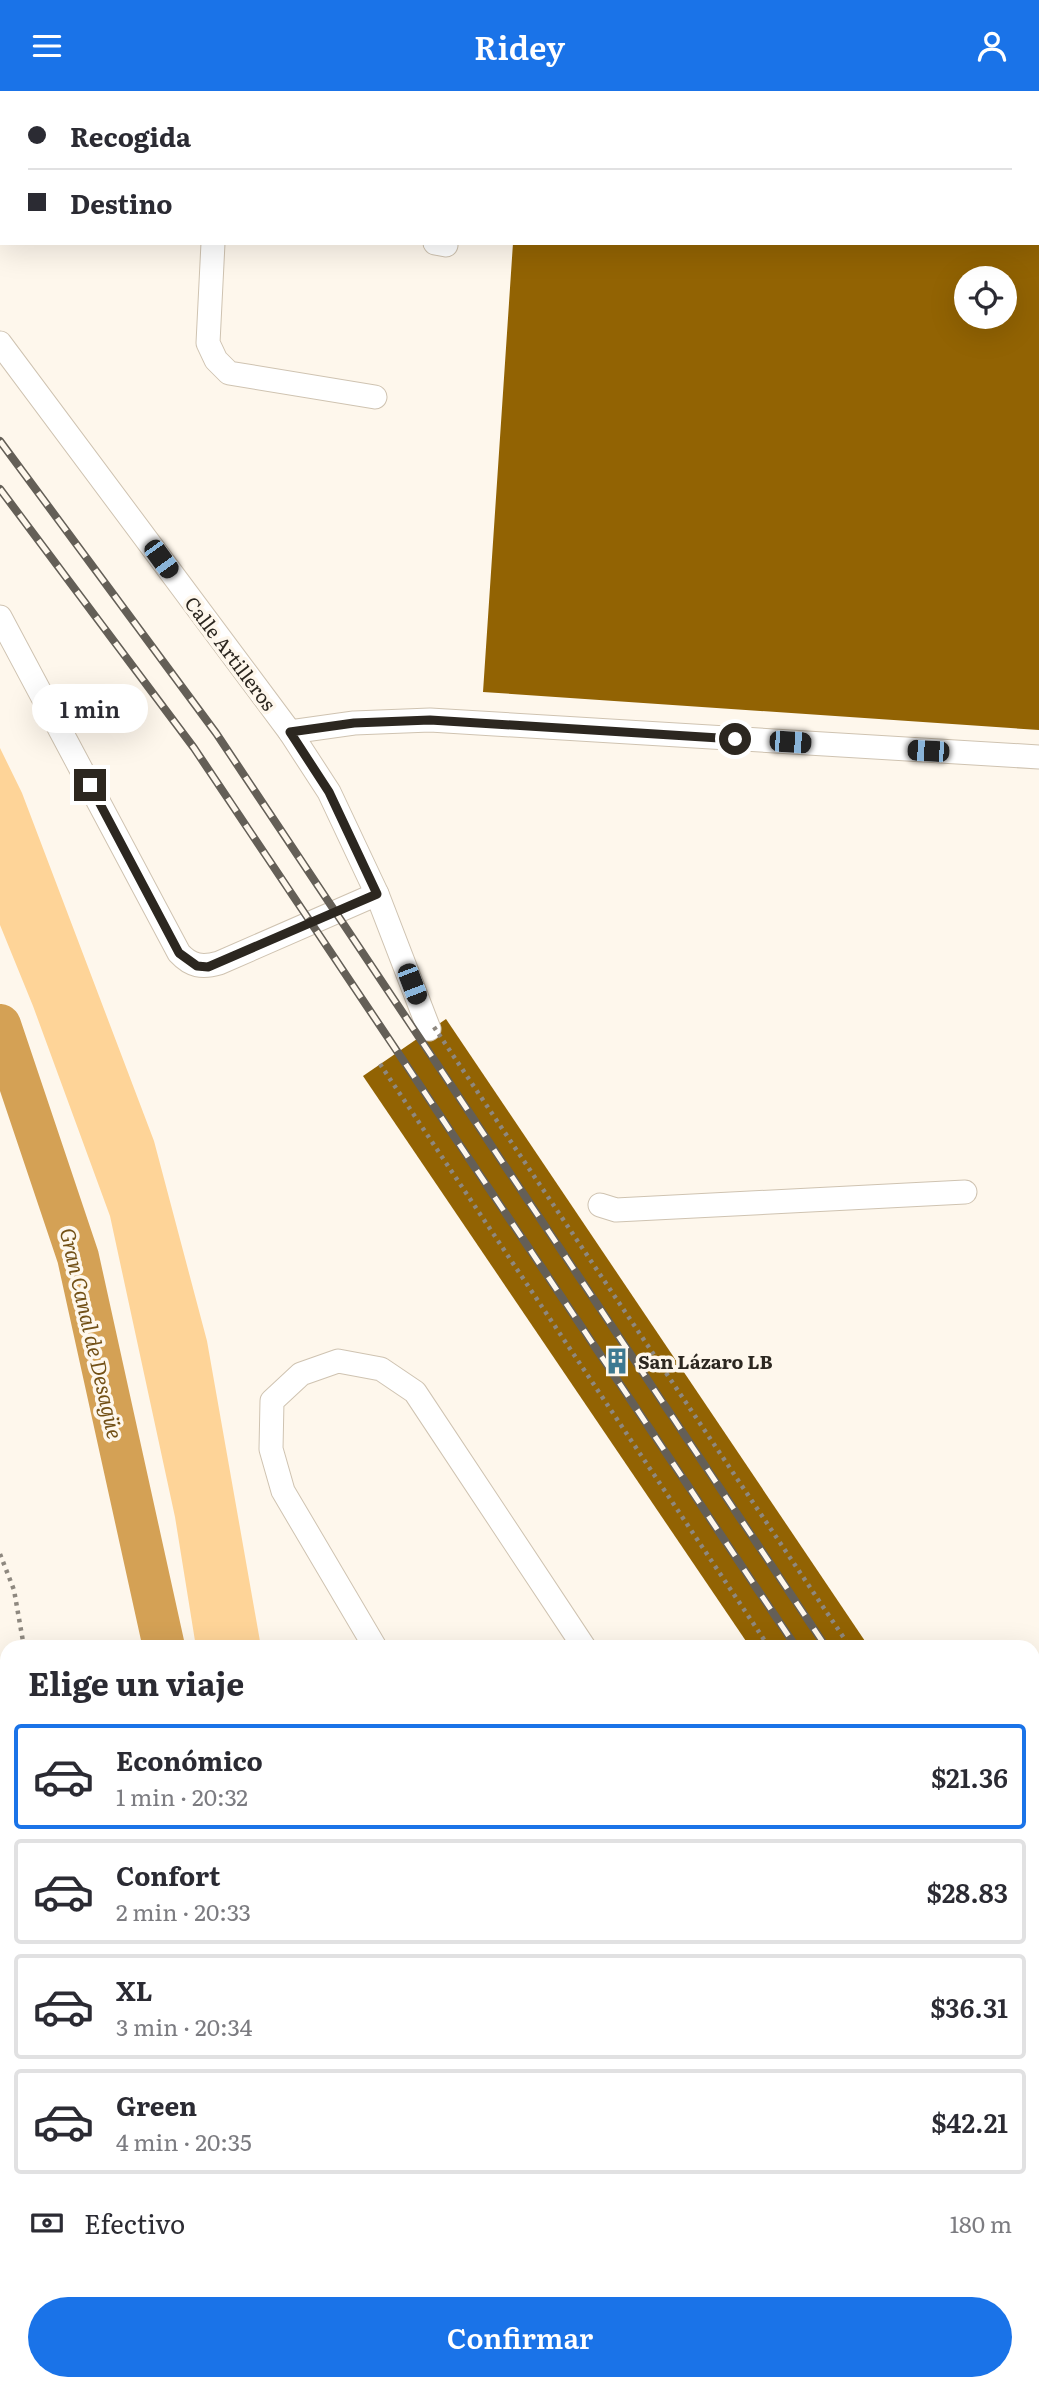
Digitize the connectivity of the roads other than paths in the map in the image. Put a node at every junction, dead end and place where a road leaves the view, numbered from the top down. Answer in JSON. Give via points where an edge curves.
{"nodes":[{"id":1,"x":213,"y":245,"type":"edge"},
{"id":2,"x":0,"y":344,"type":"edge"},
{"id":3,"x":375,"y":397,"type":"dead end"},
{"id":4,"x":0,"y":617,"type":"edge"},
{"id":5,"x":290,"y":732,"type":"junction"},
{"id":6,"x":1039,"y":757,"type":"edge"},
{"id":7,"x":377,"y":894,"type":"junction"},
{"id":8,"x":432,"y":1028,"type":"road end"},
{"id":9,"x":965,"y":1192,"type":"dead end"},
{"id":10,"x":600,"y":1205,"type":"dead end"},
{"id":11,"x":371,"y":1640,"type":"edge"},
{"id":12,"x":579,"y":1640,"type":"edge"}],
"edges":[{"from":1,"to":3,"type":"lane","via":[[208,343],[229,373]]},
{"from":2,"to":5,"type":"lane","name":"Calle Artilleros"},
{"from":4,"to":7,"type":"lane","via":[[187,961],[197,966],[219,963]]},
{"from":5,"to":6,"type":"lane","via":[[354,723],[430,720]]},
{"from":5,"to":7,"type":"lane","name":"Calle Artilleros","via":[[329,792]]},
{"from":7,"to":8,"type":"lane","name":"Calle Artilleros"},
{"from":9,"to":10,"type":"lane","via":[[616,1210]]},
{"from":11,"to":12,"type":"lane","via":[[283,1491],[271,1449],[272,1401],[301,1374],[338,1361],[381,1369],[415,1392]]}]}
